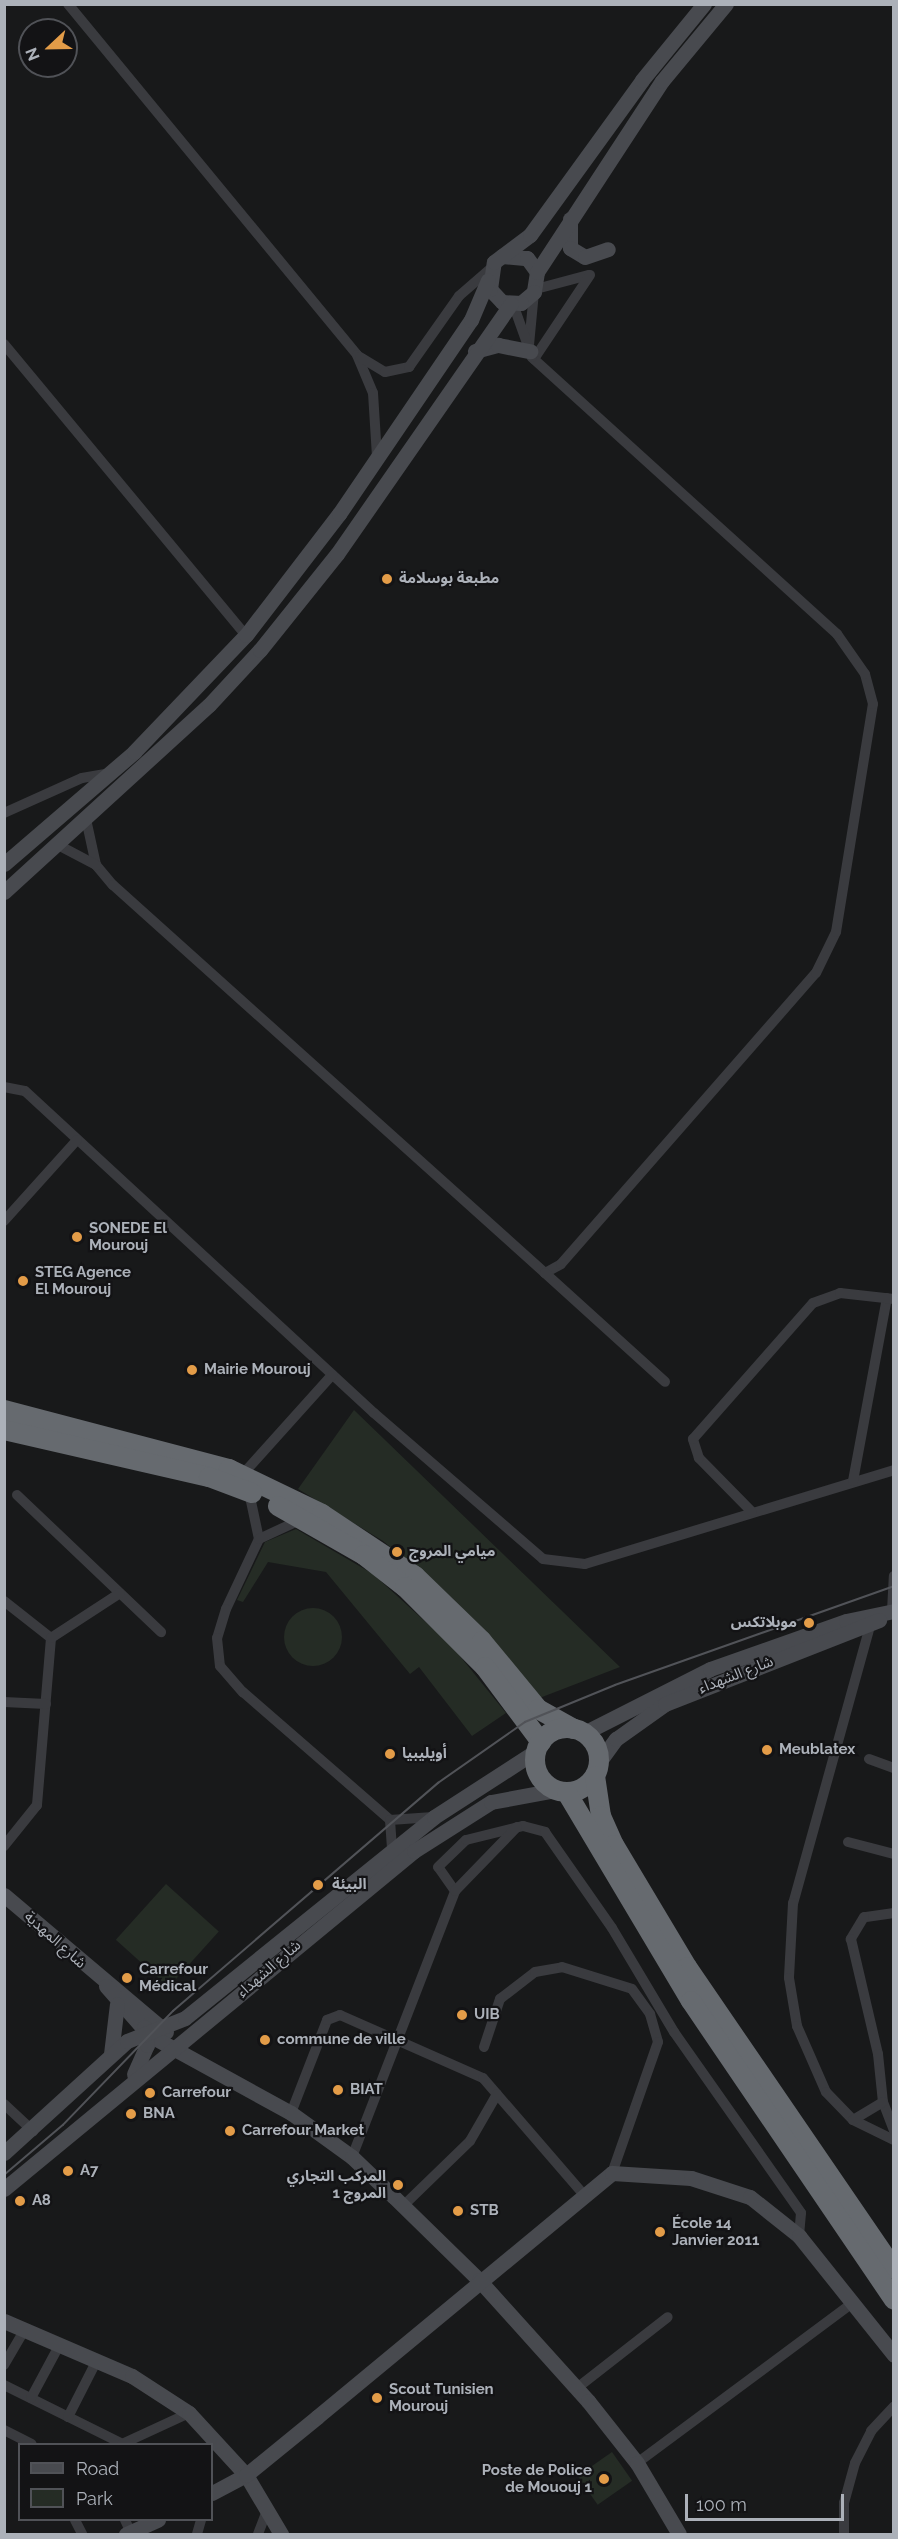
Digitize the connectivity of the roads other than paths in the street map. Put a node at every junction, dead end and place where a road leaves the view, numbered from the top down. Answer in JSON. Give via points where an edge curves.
{"nodes":[{"id":1,"x":68,"y":4,"type":"edge"},
{"id":2,"x":704,"y":4,"type":"edge"},
{"id":3,"x":726,"y":4,"type":"edge"},
{"id":4,"x":573,"y":210,"type":"junction"},
{"id":5,"x":608,"y":249,"type":"dead end"},
{"id":6,"x":502,"y":256,"type":"junction"},
{"id":7,"x":488,"y":275,"type":"junction"},
{"id":8,"x":536,"y":283,"type":"junction"},
{"id":9,"x":512,"y":304,"type":"junction"},
{"id":10,"x":4,"y":344,"type":"edge"},
{"id":11,"x":475,"y":351,"type":"junction"},
{"id":12,"x":531,"y":353,"type":"junction"},
{"id":13,"x":357,"y":355,"type":"junction"},
{"id":14,"x":377,"y":457,"type":"junction"},
{"id":15,"x":246,"y":635,"type":"junction"},
{"id":16,"x":110,"y":773,"type":"junction"},
{"id":17,"x":4,"y":813,"type":"edge"},
{"id":18,"x":86,"y":819,"type":"junction"},
{"id":19,"x":60,"y":846,"type":"junction"},
{"id":20,"x":4,"y":864,"type":"edge"},
{"id":21,"x":96,"y":865,"type":"junction"},
{"id":22,"x":4,"y":892,"type":"edge"},
{"id":23,"x":4,"y":1087,"type":"edge"},
{"id":24,"x":77,"y":1140,"type":"junction"},
{"id":25,"x":156,"y":1213,"type":"junction"},
{"id":26,"x":4,"y":1221,"type":"edge"},
{"id":27,"x":148,"y":1222,"type":"dead end"},
{"id":28,"x":545,"y":1273,"type":"junction"},
{"id":29,"x":890,"y":1299,"type":"edge"},
{"id":30,"x":332,"y":1375,"type":"junction"},
{"id":31,"x":665,"y":1382,"type":"dead end"},
{"id":32,"x":4,"y":1410,"type":"edge"},
{"id":33,"x":4,"y":1430,"type":"edge"},
{"id":34,"x":894,"y":1470,"type":"edge"},
{"id":35,"x":853,"y":1481,"type":"junction"},
{"id":36,"x":245,"y":1483,"type":"junction"},
{"id":37,"x":17,"y":1495,"type":"dead end"},
{"id":38,"x":752,"y":1512,"type":"junction"},
{"id":39,"x":302,"y":1519,"type":"junction"},
{"id":40,"x":259,"y":1539,"type":"junction"},
{"id":41,"x":894,"y":1576,"type":"edge"},
{"id":42,"x":120,"y":1593,"type":"junction"},
{"id":43,"x":4,"y":1601,"type":"edge"},
{"id":44,"x":891,"y":1611,"type":"edge"},
{"id":45,"x":872,"y":1619,"type":"junction"},
{"id":46,"x":161,"y":1632,"type":"dead end"},
{"id":47,"x":51,"y":1638,"type":"junction"},
{"id":48,"x":4,"y":1702,"type":"edge"},
{"id":49,"x":46,"y":1704,"type":"junction"},
{"id":50,"x":579,"y":1731,"type":"junction"},
{"id":51,"x":539,"y":1746,"type":"junction"},
{"id":52,"x":868,"y":1759,"type":"dead end"},
{"id":53,"x":894,"y":1768,"type":"edge"},
{"id":54,"x":597,"y":1769,"type":"junction"},
{"id":55,"x":561,"y":1791,"type":"junction"},
{"id":56,"x":434,"y":1817,"type":"junction"},
{"id":57,"x":390,"y":1820,"type":"junction"},
{"id":58,"x":518,"y":1827,"type":"junction"},
{"id":59,"x":848,"y":1842,"type":"dead end"},
{"id":60,"x":4,"y":1846,"type":"edge"},
{"id":61,"x":392,"y":1849,"type":"junction"},
{"id":62,"x":894,"y":1854,"type":"edge"},
{"id":63,"x":455,"y":1891,"type":"junction"},
{"id":64,"x":4,"y":1895,"type":"edge"},
{"id":65,"x":894,"y":1913,"type":"edge"},
{"id":66,"x":638,"y":1974,"type":"junction"},
{"id":67,"x":622,"y":1983,"type":"junction"},
{"id":68,"x":106,"y":1986,"type":"junction"},
{"id":69,"x":117,"y":2004,"type":"junction"},
{"id":70,"x":650,"y":2005,"type":"junction"},
{"id":71,"x":141,"y":2013,"type":"junction"},
{"id":72,"x":163,"y":2030,"type":"junction"},
{"id":73,"x":145,"y":2031,"type":"junction"},
{"id":74,"x":398,"y":2039,"type":"junction"},
{"id":75,"x":179,"y":2048,"type":"junction"},
{"id":76,"x":484,"y":2048,"type":"dead end"},
{"id":77,"x":111,"y":2054,"type":"junction"},
{"id":78,"x":128,"y":2084,"type":"junction"},
{"id":79,"x":497,"y":2094,"type":"junction"},
{"id":80,"x":883,"y":2102,"type":"junction"},
{"id":81,"x":4,"y":2104,"type":"edge"},
{"id":82,"x":291,"y":2113,"type":"junction"},
{"id":83,"x":853,"y":2120,"type":"junction"},
{"id":84,"x":33,"y":2131,"type":"junction"},
{"id":85,"x":894,"y":2131,"type":"edge"},
{"id":86,"x":894,"y":2140,"type":"edge"},
{"id":87,"x":4,"y":2153,"type":"edge"},
{"id":88,"x":352,"y":2157,"type":"junction"},
{"id":89,"x":612,"y":2173,"type":"junction"},
{"id":90,"x":4,"y":2189,"type":"edge"},
{"id":91,"x":585,"y":2196,"type":"junction"},
{"id":92,"x":403,"y":2206,"type":"junction"},
{"id":93,"x":799,"y":2236,"type":"junction"},
{"id":94,"x":894,"y":2269,"type":"edge"},
{"id":95,"x":479,"y":2280,"type":"junction"},
{"id":96,"x":894,"y":2300,"type":"edge"},
{"id":97,"x":854,"y":2302,"type":"junction"},
{"id":98,"x":668,"y":2317,"type":"dead end"},
{"id":99,"x":4,"y":2321,"type":"edge"},
{"id":100,"x":25,"y":2329,"type":"junction"},
{"id":101,"x":60,"y":2344,"type":"junction"},
{"id":102,"x":894,"y":2355,"type":"edge"},
{"id":103,"x":97,"y":2360,"type":"junction"},
{"id":104,"x":4,"y":2365,"type":"edge"},
{"id":105,"x":4,"y":2385,"type":"edge"},
{"id":106,"x":577,"y":2388,"type":"junction"},
{"id":107,"x":31,"y":2398,"type":"junction"},
{"id":108,"x":894,"y":2406,"type":"edge"},
{"id":109,"x":189,"y":2413,"type":"junction"},
{"id":110,"x":69,"y":2417,"type":"junction"},
{"id":111,"x":4,"y":2430,"type":"edge"},
{"id":112,"x":142,"y":2440,"type":"edge"},
{"id":113,"x":28,"y":2443,"type":"edge"},
{"id":114,"x":121,"y":2443,"type":"edge"},
{"id":115,"x":637,"y":2463,"type":"junction"},
{"id":116,"x":246,"y":2475,"type":"junction"},
{"id":117,"x":213,"y":2492,"type":"edge"},
{"id":118,"x":267,"y":2510,"type":"junction"},
{"id":119,"x":75,"y":2521,"type":"edge"},
{"id":120,"x":154,"y":2525,"type":"edge"},
{"id":121,"x":127,"y":2529,"type":"edge"},
{"id":122,"x":82,"y":2535,"type":"edge"},
{"id":123,"x":258,"y":2535,"type":"edge"},
{"id":124,"x":281,"y":2535,"type":"edge"},
{"id":125,"x":679,"y":2535,"type":"edge"},
{"id":126,"x":844,"y":2535,"type":"edge"}],
"edges":[{"from":1,"to":13,"type":"street"},
{"from":2,"to":6,"type":"main road","via":[[642,80],[530,235]]},
{"from":3,"to":4,"type":"main road","via":[[662,81]]},
{"from":4,"to":5,"type":"main road","via":[[566,232],[570,248],[585,257]]},
{"from":4,"to":8,"type":"main road"},
{"from":6,"to":7,"type":"main road"},
{"from":6,"to":8,"type":"main road","via":[[519,255]]},
{"from":7,"to":9,"type":"main road","via":[[495,297]]},
{"from":7,"to":13,"type":"street","via":[[459,296],[409,368],[385,372]]},
{"from":7,"to":14,"type":"main road","via":[[471,320]]},
{"from":8,"to":9,"type":"main road"},
{"from":8,"to":12,"type":"street"},
{"from":8,"to":12,"type":"street","via":[[571,282],[590,275]]},
{"from":9,"to":11,"type":"main road"},
{"from":9,"to":12,"type":"street"},
{"from":10,"to":15,"type":"street"},
{"from":11,"to":12,"type":"main road","via":[[498,345]]},
{"from":11,"to":18,"type":"main road","via":[[290,615],[209,705]]},
{"from":12,"to":28,"type":"street","via":[[837,634],[865,674],[873,704],[836,932],[816,973],[561,1264]]},
{"from":13,"to":14,"type":"street","via":[[373,393]]},
{"from":14,"to":15,"type":"main road"},
{"from":15,"to":16,"type":"main road","via":[[195,694]]},
{"from":16,"to":17,"type":"street","via":[[82,778]]},
{"from":16,"to":20,"type":"main road"},
{"from":18,"to":19,"type":"main road"},
{"from":18,"to":21,"type":"street"},
{"from":19,"to":21,"type":"street"},
{"from":19,"to":22,"type":"main road"},
{"from":21,"to":28,"type":"street"},
{"from":23,"to":24,"type":"street","via":[[26,1091]]},
{"from":24,"to":25,"type":"street"},
{"from":24,"to":26,"type":"street"},
{"from":25,"to":27,"type":"street"},
{"from":25,"to":30,"type":"street"},
{"from":28,"to":31,"type":"street"},
{"from":29,"to":35,"type":"street"},
{"from":29,"to":38,"type":"street","via":[[840,1293],[808,1307],[693,1438],[699,1458]]},
{"from":30,"to":36,"type":"street"},
{"from":30,"to":38,"type":"street","via":[[543,1559],[585,1564]]},
{"from":32,"to":36,"type":"highway"},
{"from":33,"to":36,"type":"highway"},
{"from":34,"to":35,"type":"street"},
{"from":35,"to":38,"type":"street"},
{"from":36,"to":39,"type":"highway"},
{"from":36,"to":40,"type":"street"},
{"from":36,"to":50,"type":"highway","via":[[322,1514],[415,1576],[482,1641],[537,1709]]},
{"from":37,"to":42,"type":"street"},
{"from":39,"to":40,"type":"street"},
{"from":39,"to":51,"type":"highway","via":[[363,1555],[454,1632]]},
{"from":40,"to":57,"type":"street","via":[[226,1609],[217,1638],[220,1666],[243,1692]]},
{"from":41,"to":44,"type":"street"},
{"from":42,"to":46,"type":"street"},
{"from":42,"to":47,"type":"street"},
{"from":43,"to":47,"type":"street"},
{"from":44,"to":45,"type":"main road","name":"شارع الشهداء"},
{"from":45,"to":50,"type":"main road","name":"شارع الشهداء","via":[[710,1669]]},
{"from":45,"to":54,"type":"main road","name":"شارع الشهداء","via":[[665,1704],[616,1739]]},
{"from":45,"to":83,"type":"street","via":[[789,1927],[792,2002],[800,2034],[826,2092]]},
{"from":47,"to":49,"type":"street"},
{"from":48,"to":49,"type":"street"},
{"from":49,"to":60,"type":"street","via":[[37,1805]]},
{"from":50,"to":51,"type":"highway","via":[[555,1730]]},
{"from":50,"to":54,"type":"highway"},
{"from":51,"to":55,"type":"highway","via":[[540,1778]]},
{"from":51,"to":56,"type":"main road","name":"شارع الشهداء"},
{"from":52,"to":53,"type":"street"},
{"from":54,"to":55,"type":"highway","via":[[583,1788]]},
{"from":54,"to":94,"type":"highway","via":[[601,1816],[614,1845],[687,1968]]},
{"from":55,"to":75,"type":"main road","name":"شارع الشهداء","via":[[510,1795],[437,1835]]},
{"from":55,"to":96,"type":"highway","via":[[691,2001]]},
{"from":56,"to":57,"type":"street"},
{"from":56,"to":61,"type":"main road","name":"شارع الشهداء"},
{"from":57,"to":61,"type":"street"},
{"from":58,"to":63,"type":"street"},
{"from":58,"to":63,"type":"street","via":[[472,1836],[441,1861],[440,1871]]},
{"from":58,"to":66,"type":"street","via":[[534,1827],[549,1837]]},
{"from":59,"to":62,"type":"street"},
{"from":61,"to":72,"type":"main road","name":"شارع الشهداء","via":[[208,2000]]},
{"from":63,"to":74,"type":"street"},
{"from":64,"to":68,"type":"main road","name":"شارع المهدية"},
{"from":65,"to":80,"type":"street","via":[[864,1917],[851,1939],[878,2054]]},
{"from":66,"to":67,"type":"street"},
{"from":66,"to":70,"type":"street"},
{"from":67,"to":70,"type":"street"},
{"from":67,"to":76,"type":"street","via":[[562,1967],[535,1972],[500,1999]]},
{"from":68,"to":69,"type":"main road"},
{"from":68,"to":71,"type":"main road"},
{"from":69,"to":73,"type":"main road"},
{"from":69,"to":77,"type":"main road"},
{"from":70,"to":89,"type":"street","via":[[658,2042]]},
{"from":70,"to":93,"type":"street","via":[[801,2213]]},
{"from":71,"to":72,"type":"main road"},
{"from":71,"to":73,"type":"main road"},
{"from":72,"to":73,"type":"main road"},
{"from":72,"to":75,"type":"main road"},
{"from":73,"to":75,"type":"main road"},
{"from":73,"to":77,"type":"main road"},
{"from":73,"to":78,"type":"main road","via":[[144,2057]]},
{"from":74,"to":79,"type":"street","via":[[475,2073]]},
{"from":74,"to":82,"type":"street","via":[[340,2015],[330,2017]]},
{"from":74,"to":88,"type":"street"},
{"from":75,"to":78,"type":"main road","name":"شارع الشهداء"},
{"from":75,"to":82,"type":"main road"},
{"from":77,"to":84,"type":"main road"},
{"from":78,"to":90,"type":"main road","name":"شارع الشهداء"},
{"from":79,"to":91,"type":"street"},
{"from":79,"to":92,"type":"street","via":[[470,2141]]},
{"from":80,"to":83,"type":"street"},
{"from":80,"to":85,"type":"street"},
{"from":81,"to":84,"type":"street"},
{"from":82,"to":88,"type":"main road"},
{"from":83,"to":86,"type":"street"},
{"from":84,"to":87,"type":"main road"},
{"from":88,"to":92,"type":"main road"},
{"from":89,"to":91,"type":"main road"},
{"from":89,"to":93,"type":"main road","via":[[691,2178],[732,2188],[775,2214]]},
{"from":91,"to":95,"type":"main road"},
{"from":92,"to":95,"type":"main road"},
{"from":93,"to":97,"type":"main road"},
{"from":95,"to":106,"type":"main road"},
{"from":95,"to":116,"type":"main road"},
{"from":97,"to":102,"type":"main road"},
{"from":97,"to":115,"type":"street"},
{"from":98,"to":106,"type":"street"},
{"from":99,"to":100,"type":"main road"},
{"from":100,"to":101,"type":"main road"},
{"from":100,"to":104,"type":"street"},
{"from":101,"to":103,"type":"main road"},
{"from":101,"to":107,"type":"street"},
{"from":103,"to":109,"type":"main road","via":[[150,2386]]},
{"from":103,"to":110,"type":"street"},
{"from":105,"to":107,"type":"street"},
{"from":106,"to":115,"type":"main road"},
{"from":107,"to":110,"type":"street"},
{"from":108,"to":126,"type":"street","via":[[871,2431],[855,2463],[844,2503]]},
{"from":109,"to":112,"type":"street"},
{"from":109,"to":116,"type":"main road"},
{"from":110,"to":114,"type":"street"},
{"from":111,"to":113,"type":"street"},
{"from":115,"to":125,"type":"main road"},
{"from":116,"to":117,"type":"main road"},
{"from":116,"to":118,"type":"main road"},
{"from":118,"to":123,"type":"street"},
{"from":118,"to":124,"type":"main road"},
{"from":119,"to":122,"type":"street"},
{"from":120,"to":121,"type":"main road"}]}
